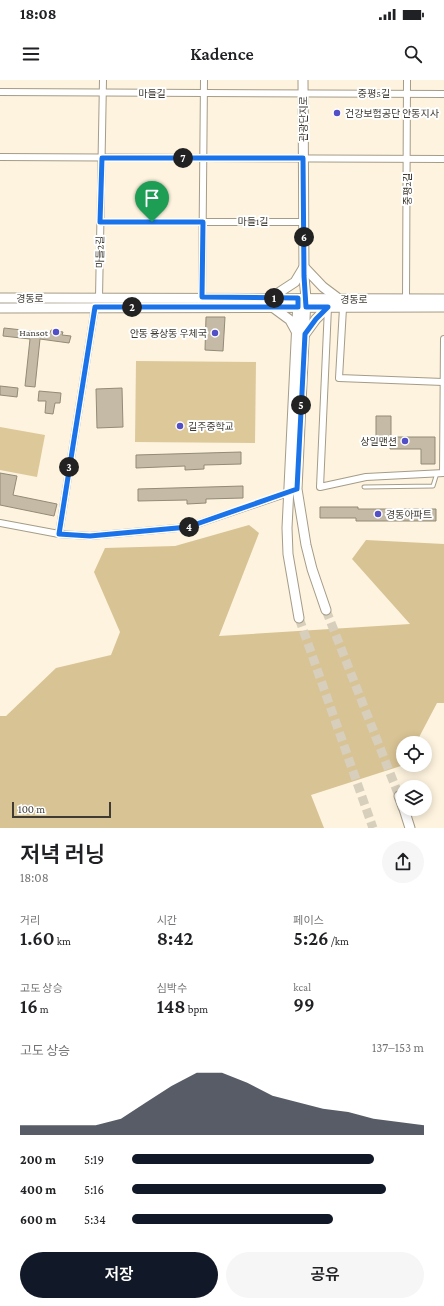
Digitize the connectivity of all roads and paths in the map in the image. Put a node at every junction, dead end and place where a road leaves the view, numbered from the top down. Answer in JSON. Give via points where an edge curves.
{"nodes":[{"id":1,"x":103,"y":80,"type":"edge"},
{"id":2,"x":204,"y":80,"type":"edge"},
{"id":3,"x":303,"y":80,"type":"edge"},
{"id":4,"x":407,"y":80,"type":"edge"},
{"id":5,"x":0,"y":92,"type":"edge"},
{"id":6,"x":103,"y":93,"type":"junction"},
{"id":7,"x":204,"y":93,"type":"junction"},
{"id":8,"x":303,"y":93,"type":"junction"},
{"id":9,"x":407,"y":94,"type":"junction"},
{"id":10,"x":444,"y":94,"type":"edge"},
{"id":11,"x":0,"y":157,"type":"edge"},
{"id":12,"x":102,"y":158,"type":"junction"},
{"id":13,"x":204,"y":158,"type":"junction"},
{"id":14,"x":303,"y":158,"type":"junction"},
{"id":15,"x":407,"y":159,"type":"junction"},
{"id":16,"x":444,"y":159,"type":"edge"},
{"id":17,"x":100,"y":222,"type":"junction"},
{"id":18,"x":203,"y":222,"type":"junction"},
{"id":19,"x":304,"y":222,"type":"junction"},
{"id":20,"x":304,"y":266,"type":"junction"},
{"id":21,"x":202,"y":297,"type":"junction"},
{"id":22,"x":0,"y":298,"type":"edge"},
{"id":23,"x":99,"y":298,"type":"junction"},
{"id":24,"x":406,"y":299,"type":"junction"},
{"id":25,"x":444,"y":299,"type":"edge"},
{"id":26,"x":271,"y":302,"type":"junction"},
{"id":27,"x":302,"y":302,"type":"junction"},
{"id":28,"x":341,"y":303,"type":"junction"},
{"id":29,"x":95,"y":307,"type":"junction"},
{"id":30,"x":328,"y":307,"type":"junction"},
{"id":31,"x":444,"y":307,"type":"edge"},
{"id":32,"x":0,"y":308,"type":"edge"},
{"id":33,"x":301,"y":335,"type":"junction"},
{"id":34,"x":444,"y":339,"type":"edge"},
{"id":35,"x":444,"y":382,"type":"edge"},
{"id":36,"x":441,"y":473,"type":"edge"},
{"id":37,"x":364,"y":487,"type":"dead end"},
{"id":38,"x":293,"y":491,"type":"junction"},
{"id":39,"x":0,"y":523,"type":"edge"},
{"id":40,"x":59,"y":534,"type":"junction"},
{"id":41,"x":326,"y":610,"type":"tunnel mouth"},
{"id":42,"x":299,"y":618,"type":"tunnel mouth"},
{"id":43,"x":406,"y":816,"type":"edge"},
{"id":44,"x":410,"y":828,"type":"edge"}],
"edges":[{"from":1,"to":6,"type":"street","name":"마들2길"},
{"from":2,"to":7,"type":"street"},
{"from":3,"to":8,"type":"street","name":"관광단지로"},
{"from":4,"to":9,"type":"street","name":"중평2길"},
{"from":5,"to":6,"type":"street","name":"마들길"},
{"from":6,"to":7,"type":"street","name":"마들길"},
{"from":6,"to":12,"type":"street","name":"마들2길"},
{"from":7,"to":8,"type":"street","name":"마들길"},
{"from":7,"to":13,"type":"street"},
{"from":8,"to":9,"type":"street","name":"중평5길"},
{"from":8,"to":14,"type":"street","name":"관광단지로"},
{"from":9,"to":10,"type":"street","name":"중평5길"},
{"from":9,"to":15,"type":"street","name":"중평2길"},
{"from":11,"to":12,"type":"street"},
{"from":12,"to":13,"type":"street"},
{"from":12,"to":17,"type":"street","name":"마들2길"},
{"from":13,"to":14,"type":"street"},
{"from":13,"to":18,"type":"street"},
{"from":14,"to":15,"type":"street"},
{"from":14,"to":19,"type":"street","name":"관광단지로"},
{"from":15,"to":16,"type":"street"},
{"from":15,"to":24,"type":"street","name":"중평2길"},
{"from":17,"to":18,"type":"street","name":"마들1길"},
{"from":17,"to":23,"type":"street","name":"마들2길"},
{"from":18,"to":19,"type":"street","name":"마들1길"},
{"from":18,"to":21,"type":"street"},
{"from":19,"to":20,"type":"street","name":"관광단지로"},
{"from":20,"to":26,"type":"street","via":[[295,282]]},
{"from":20,"to":27,"type":"street","name":"관광단지로"},
{"from":20,"to":28,"type":"street"},
{"from":21,"to":23,"type":"street","name":"경동로"},
{"from":21,"to":26,"type":"street","name":"경동로"},
{"from":22,"to":23,"type":"street","name":"경동로"},
{"from":24,"to":25,"type":"street","name":"경동로"},
{"from":24,"to":28,"type":"street","name":"경동로"},
{"from":26,"to":27,"type":"street","name":"경동로"},
{"from":26,"to":29,"type":"street","name":"경동로"},
{"from":26,"to":33,"type":"street"},
{"from":27,"to":28,"type":"street","name":"경동로"},
{"from":27,"to":30,"type":"street","name":"경동로"},
{"from":27,"to":33,"type":"street","name":"관광단지로"},
{"from":28,"to":30,"type":"street","name":"경동로"},
{"from":28,"to":31,"type":"street","name":"경동로"},
{"from":28,"to":35,"type":"street","via":[[339,378]]},
{"from":29,"to":32,"type":"street","name":"경동로"},
{"from":29,"to":40,"type":"street"},
{"from":30,"to":33,"type":"street"},
{"from":30,"to":36,"type":"street","via":[[320,487],[366,477]]},
{"from":33,"to":38,"type":"street","name":"관광단지로"},
{"from":34,"to":35,"type":"street"},
{"from":35,"to":36,"type":"street"},
{"from":36,"to":37,"type":"lane","via":[[433,486]]},
{"from":38,"to":40,"type":"street","via":[[188,527],[90,536]]},
{"from":38,"to":41,"type":"street"},
{"from":38,"to":42,"type":"street","via":[[288,554]]},
{"from":39,"to":40,"type":"street"},
{"from":43,"to":44,"type":"street"}]}
